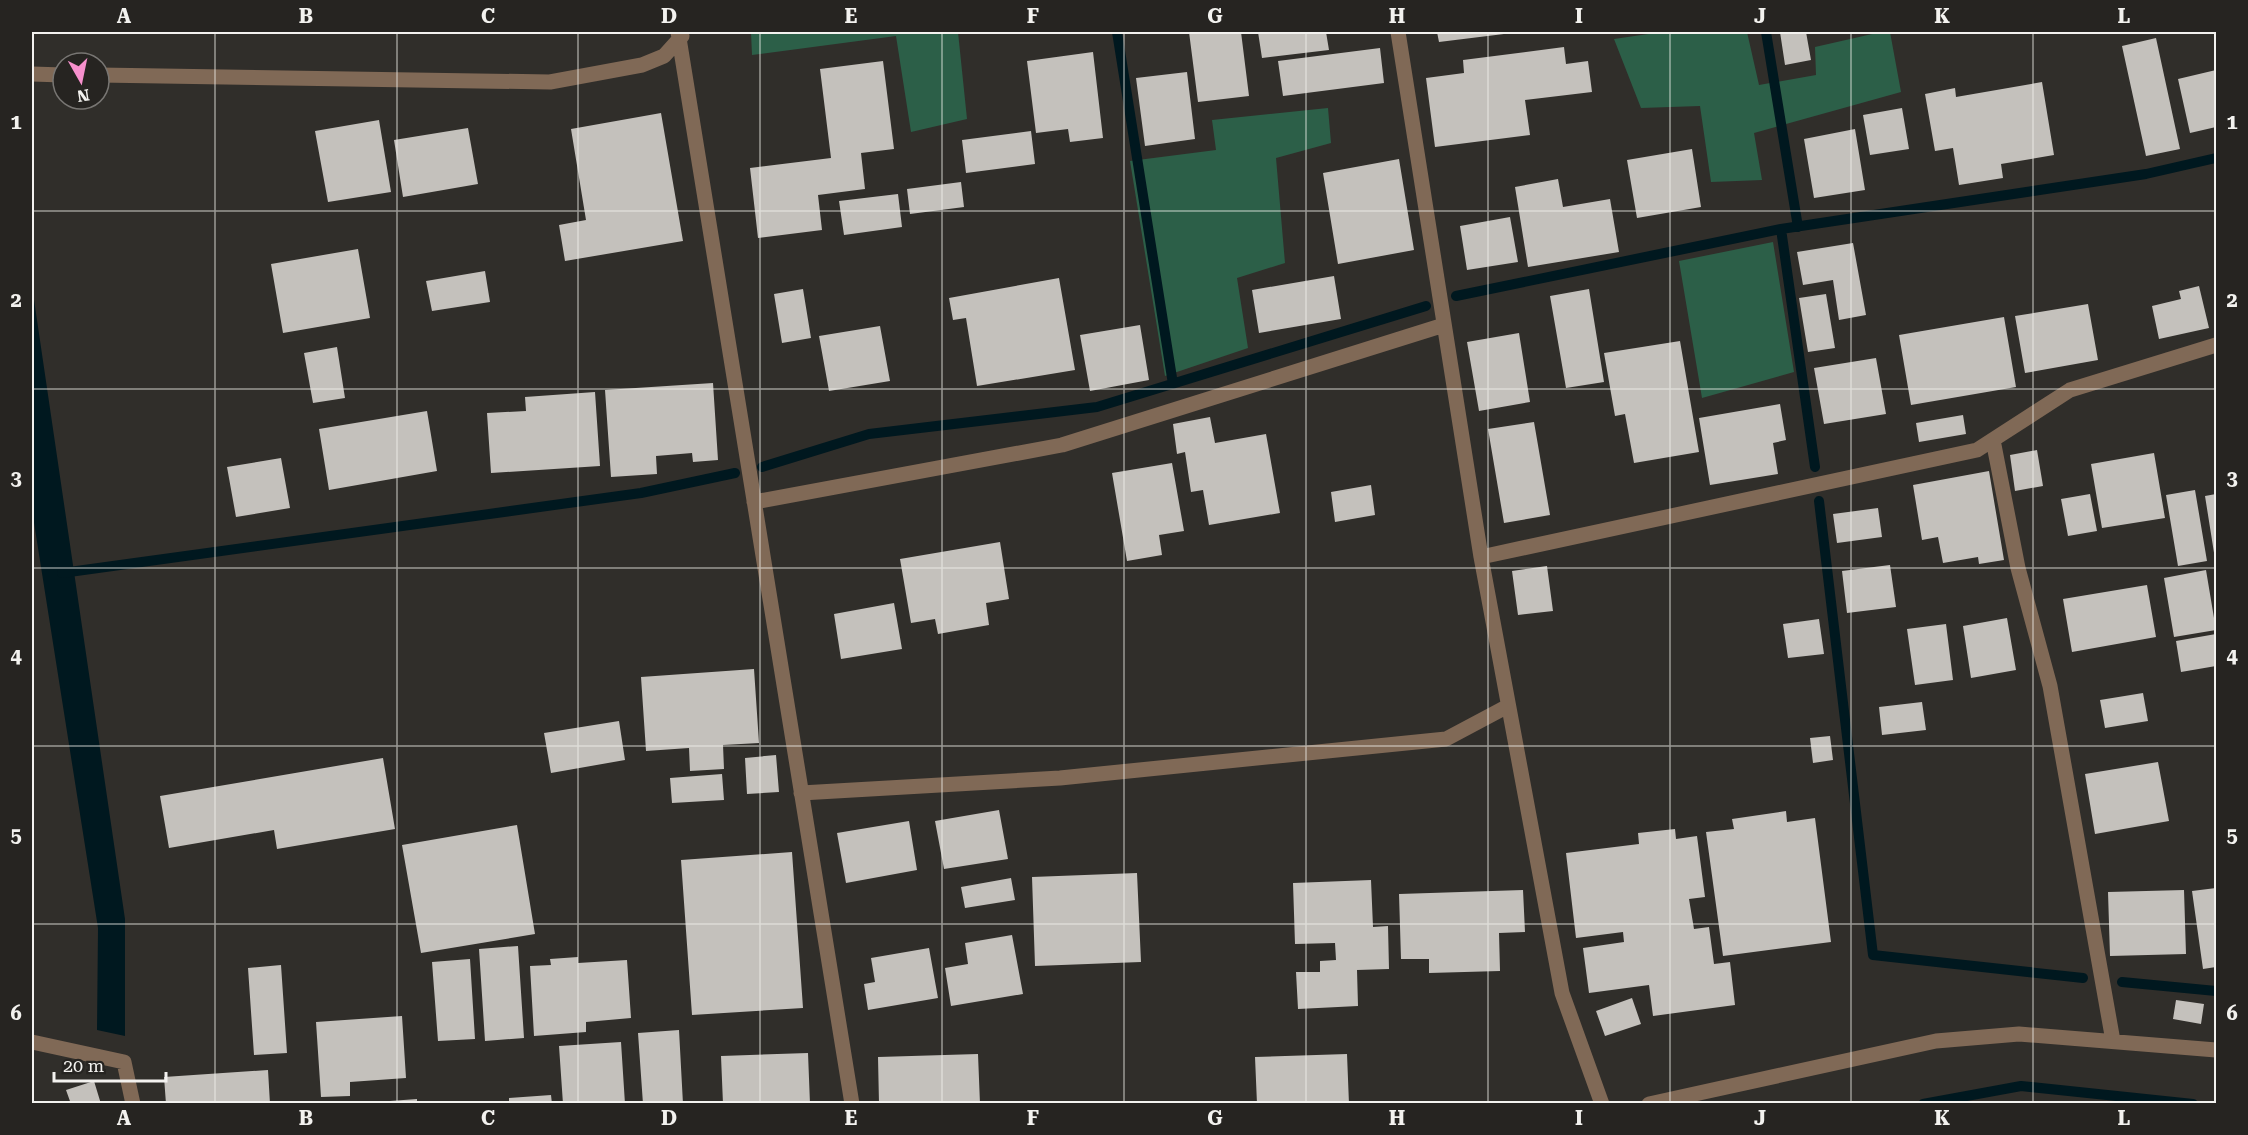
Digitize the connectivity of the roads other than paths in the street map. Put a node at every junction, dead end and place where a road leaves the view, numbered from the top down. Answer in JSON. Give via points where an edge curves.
{"nodes":[{"id":1,"x":1398,"y":32,"type":"edge"},
{"id":2,"x":681,"y":34,"type":"edge"},
{"id":3,"x":32,"y":74,"type":"edge"},
{"id":4,"x":51,"y":75,"type":"edge"},
{"id":5,"x":111,"y":75,"type":"edge"},
{"id":6,"x":1444,"y":325,"type":"junction"},
{"id":7,"x":2217,"y":345,"type":"edge"},
{"id":8,"x":1993,"y":440,"type":"junction"},
{"id":9,"x":754,"y":502,"type":"junction"},
{"id":10,"x":1481,"y":557,"type":"junction"},
{"id":11,"x":1508,"y":706,"type":"junction"},
{"id":12,"x":801,"y":793,"type":"junction"},
{"id":13,"x":2113,"y":1041,"type":"junction"},
{"id":14,"x":32,"y":1042,"type":"edge"},
{"id":15,"x":2217,"y":1050,"type":"edge"},
{"id":16,"x":1688,"y":1100,"type":"edge"},
{"id":17,"x":133,"y":1104,"type":"edge"},
{"id":18,"x":852,"y":1104,"type":"edge"},
{"id":19,"x":1602,"y":1104,"type":"edge"},
{"id":20,"x":1649,"y":1104,"type":"edge"}],
"edges":[{"from":1,"to":6,"type":"street"},
{"from":2,"to":5,"type":"street","via":[[664,56],[642,65],[550,81]]},
{"from":2,"to":9,"type":"street"},
{"from":3,"to":4,"type":"street"},
{"from":6,"to":9,"type":"street","via":[[1062,445]]},
{"from":6,"to":10,"type":"street"},
{"from":7,"to":8,"type":"street","via":[[2070,390]]},
{"from":8,"to":10,"type":"street","via":[[1977,450]]},
{"from":8,"to":13,"type":"street","via":[[2018,568],[2050,686]]},
{"from":9,"to":12,"type":"street"},
{"from":10,"to":11,"type":"street"},
{"from":11,"to":12,"type":"street","via":[[1446,739],[1060,778]]},
{"from":11,"to":19,"type":"street","via":[[1562,993]]},
{"from":12,"to":18,"type":"street"},
{"from":13,"to":15,"type":"street"},
{"from":13,"to":16,"type":"street","via":[[2019,1034],[1936,1041]]},
{"from":14,"to":17,"type":"street","via":[[124,1062]]},
{"from":16,"to":20,"type":"street"}]}
